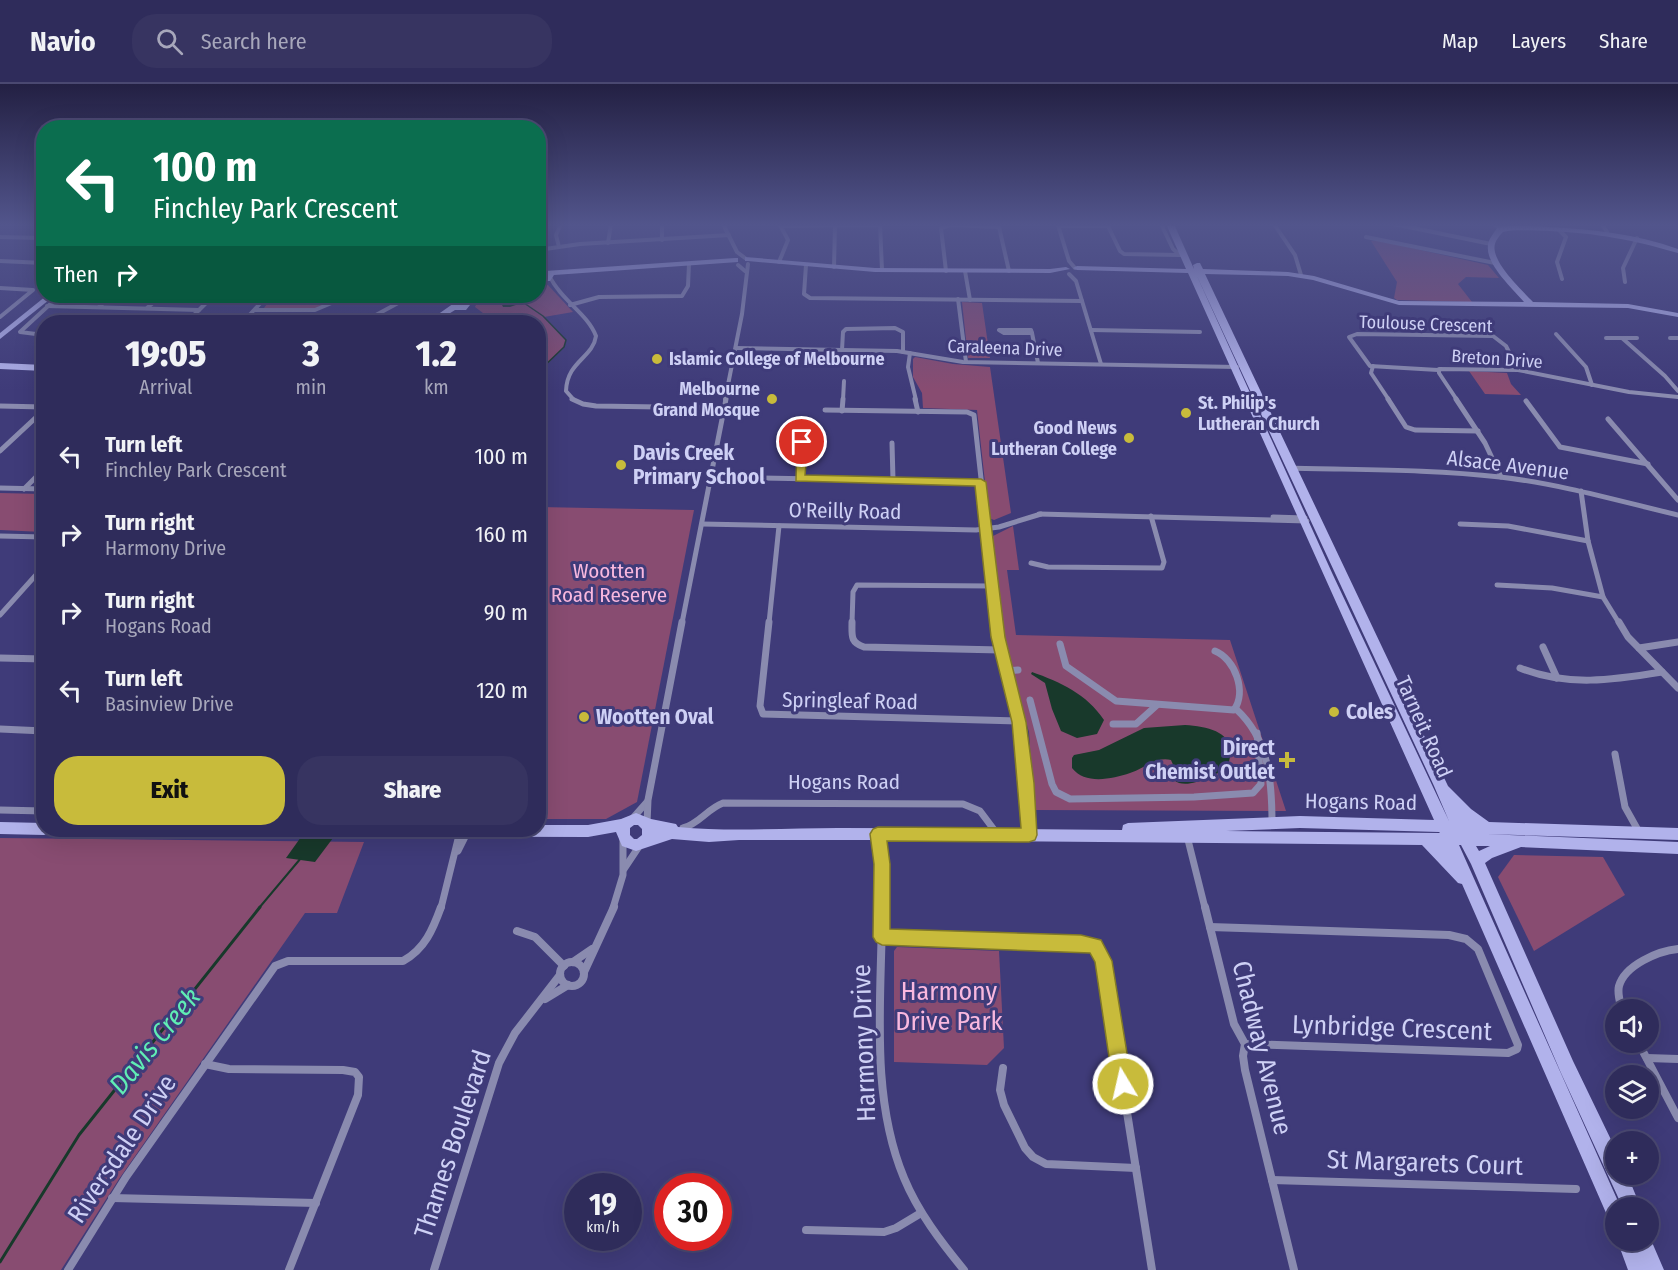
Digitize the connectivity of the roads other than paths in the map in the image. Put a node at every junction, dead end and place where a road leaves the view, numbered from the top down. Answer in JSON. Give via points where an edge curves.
{"nodes":[{"id":1,"x":546,"y":279,"type":"edge"},
{"id":2,"x":688,"y":279,"type":"edge"},
{"id":3,"x":746,"y":279,"type":"edge"},
{"id":4,"x":806,"y":279,"type":"edge"},
{"id":5,"x":966,"y":279,"type":"edge"},
{"id":6,"x":1076,"y":279,"type":"edge"},
{"id":7,"x":1199,"y":279,"type":"edge"},
{"id":8,"x":1315,"y":279,"type":"edge"},
{"id":9,"x":1509,"y":279,"type":"edge"},
{"id":10,"x":0,"y":288,"type":"edge"},
{"id":11,"x":958,"y":299,"type":"junction"},
{"id":12,"x":969,"y":300,"type":"junction"},
{"id":13,"x":1082,"y":301,"type":"junction"},
{"id":14,"x":38,"y":303,"type":"edge"},
{"id":15,"x":41,"y":303,"type":"edge"},
{"id":16,"x":51,"y":303,"type":"edge"},
{"id":17,"x":103,"y":303,"type":"edge"},
{"id":18,"x":153,"y":303,"type":"edge"},
{"id":19,"x":206,"y":303,"type":"edge"},
{"id":20,"x":261,"y":303,"type":"edge"},
{"id":21,"x":332,"y":303,"type":"edge"},
{"id":22,"x":398,"y":303,"type":"edge"},
{"id":23,"x":450,"y":303,"type":"edge"},
{"id":24,"x":463,"y":303,"type":"edge"},
{"id":25,"x":570,"y":305,"type":"junction"},
{"id":26,"x":1531,"y":305,"type":"junction"},
{"id":27,"x":47,"y":306,"type":"junction"},
{"id":28,"x":456,"y":306,"type":"junction"},
{"id":29,"x":98,"y":307,"type":"junction"},
{"id":30,"x":147,"y":308,"type":"junction"},
{"id":31,"x":199,"y":310,"type":"junction"},
{"id":32,"x":255,"y":310,"type":"junction"},
{"id":33,"x":38,"y":315,"type":"edge"},
{"id":34,"x":194,"y":315,"type":"edge"},
{"id":35,"x":250,"y":315,"type":"edge"},
{"id":36,"x":376,"y":315,"type":"edge"},
{"id":37,"x":442,"y":315,"type":"edge"},
{"id":38,"x":1678,"y":315,"type":"edge"},
{"id":39,"x":0,"y":317,"type":"edge"},
{"id":40,"x":36,"y":317,"type":"edge"},
{"id":41,"x":0,"y":328,"type":"edge"},
{"id":42,"x":1091,"y":330,"type":"junction"},
{"id":43,"x":1200,"y":332,"type":"dead end"},
{"id":44,"x":1032,"y":333,"type":"junction"},
{"id":45,"x":36,"y":334,"type":"edge"},
{"id":46,"x":1556,"y":334,"type":"dead end"},
{"id":47,"x":0,"y":337,"type":"edge"},
{"id":48,"x":1606,"y":338,"type":"dead end"},
{"id":49,"x":1622,"y":338,"type":"junction"},
{"id":50,"x":1637,"y":338,"type":"dead end"},
{"id":51,"x":1670,"y":338,"type":"dead end"},
{"id":52,"x":1678,"y":339,"type":"edge"},
{"id":53,"x":736,"y":348,"type":"junction"},
{"id":54,"x":842,"y":350,"type":"junction"},
{"id":55,"x":903,"y":352,"type":"junction"},
{"id":56,"x":910,"y":353,"type":"junction"},
{"id":57,"x":966,"y":362,"type":"junction"},
{"id":58,"x":1038,"y":363,"type":"junction"},
{"id":59,"x":1101,"y":364,"type":"junction"},
{"id":60,"x":1237,"y":366,"type":"junction"},
{"id":61,"x":1373,"y":366,"type":"junction"},
{"id":62,"x":0,"y":368,"type":"edge"},
{"id":63,"x":36,"y":368,"type":"edge"},
{"id":64,"x":1438,"y":370,"type":"junction"},
{"id":65,"x":1518,"y":370,"type":"junction"},
{"id":66,"x":844,"y":381,"type":"dead end"},
{"id":67,"x":1592,"y":385,"type":"junction"},
{"id":68,"x":1678,"y":391,"type":"edge"},
{"id":69,"x":1678,"y":397,"type":"edge"},
{"id":70,"x":1526,"y":401,"type":"dead end"},
{"id":71,"x":0,"y":406,"type":"edge"},
{"id":72,"x":36,"y":408,"type":"edge"},
{"id":73,"x":724,"y":408,"type":"junction"},
{"id":74,"x":825,"y":410,"type":"dead end"},
{"id":75,"x":842,"y":411,"type":"junction"},
{"id":76,"x":918,"y":412,"type":"junction"},
{"id":77,"x":36,"y":417,"type":"edge"},
{"id":78,"x":1608,"y":419,"type":"dead end"},
{"id":79,"x":1478,"y":431,"type":"junction"},
{"id":80,"x":802,"y":442,"type":"dead end"},
{"id":81,"x":892,"y":443,"type":"dead end"},
{"id":82,"x":0,"y":451,"type":"edge"},
{"id":83,"x":1648,"y":464,"type":"junction"},
{"id":84,"x":1288,"y":469,"type":"junction"},
{"id":85,"x":36,"y":477,"type":"edge"},
{"id":86,"x":711,"y":477,"type":"junction"},
{"id":87,"x":1501,"y":477,"type":"junction"},
{"id":88,"x":800,"y":479,"type":"junction"},
{"id":89,"x":893,"y":480,"type":"junction"},
{"id":90,"x":981,"y":482,"type":"junction"},
{"id":91,"x":0,"y":488,"type":"edge"},
{"id":92,"x":24,"y":489,"type":"junction"},
{"id":93,"x":36,"y":489,"type":"edge"},
{"id":94,"x":1581,"y":491,"type":"junction"},
{"id":95,"x":1678,"y":500,"type":"edge"},
{"id":96,"x":1678,"y":515,"type":"edge"},
{"id":97,"x":1151,"y":516,"type":"junction"},
{"id":98,"x":1307,"y":520,"type":"junction"},
{"id":99,"x":702,"y":524,"type":"junction"},
{"id":100,"x":1460,"y":524,"type":"dead end"},
{"id":101,"x":779,"y":526,"type":"junction"},
{"id":102,"x":987,"y":528,"type":"junction"},
{"id":103,"x":0,"y":536,"type":"edge"},
{"id":104,"x":36,"y":537,"type":"edge"},
{"id":105,"x":1588,"y":541,"type":"junction"},
{"id":106,"x":1031,"y":563,"type":"dead end"},
{"id":107,"x":36,"y":575,"type":"edge"},
{"id":108,"x":1497,"y":585,"type":"dead end"},
{"id":109,"x":992,"y":586,"type":"junction"},
{"id":110,"x":1603,"y":597,"type":"junction"},
{"id":111,"x":0,"y":615,"type":"edge"},
{"id":112,"x":1678,"y":642,"type":"edge"},
{"id":113,"x":1060,"y":645,"type":"dead end"},
{"id":114,"x":1543,"y":647,"type":"dead end"},
{"id":115,"x":1639,"y":648,"type":"junction"},
{"id":116,"x":1000,"y":650,"type":"junction"},
{"id":117,"x":1215,"y":651,"type":"dead end"},
{"id":118,"x":0,"y":658,"type":"edge"},
{"id":119,"x":36,"y":658,"type":"edge"},
{"id":120,"x":1520,"y":668,"type":"dead end"},
{"id":121,"x":1018,"y":670,"type":"dead end"},
{"id":122,"x":1006,"y":671,"type":"junction"},
{"id":123,"x":1662,"y":672,"type":"junction"},
{"id":124,"x":1557,"y":678,"type":"junction"},
{"id":125,"x":1678,"y":688,"type":"edge"},
{"id":126,"x":1030,"y":700,"type":"dead end"},
{"id":127,"x":1157,"y":705,"type":"junction"},
{"id":128,"x":1236,"y":709,"type":"junction"},
{"id":129,"x":1019,"y":722,"type":"junction"},
{"id":130,"x":1113,"y":724,"type":"dead end"},
{"id":131,"x":0,"y":729,"type":"edge"},
{"id":132,"x":36,"y":731,"type":"edge"},
{"id":133,"x":1257,"y":733,"type":"junction"},
{"id":134,"x":1615,"y":754,"type":"dead end"},
{"id":135,"x":1442,"y":786,"type":"junction"},
{"id":136,"x":648,"y":800,"type":"junction"},
{"id":137,"x":0,"y":810,"type":"edge"},
{"id":138,"x":36,"y":811,"type":"edge"},
{"id":139,"x":1300,"y":822,"type":"junction"},
{"id":140,"x":628,"y":823,"type":"junction"},
{"id":141,"x":1272,"y":823,"type":"junction"},
{"id":142,"x":648,"y":824,"type":"junction"},
{"id":143,"x":1201,"y":825,"type":"junction"},
{"id":144,"x":1486,"y":827,"type":"junction"},
{"id":145,"x":0,"y":828,"type":"edge"},
{"id":146,"x":683,"y":828,"type":"junction"},
{"id":147,"x":36,"y":829,"type":"edge"},
{"id":148,"x":546,"y":831,"type":"edge"},
{"id":149,"x":588,"y":831,"type":"junction"},
{"id":150,"x":1453,"y":832,"type":"junction"},
{"id":151,"x":1639,"y":833,"type":"junction"},
{"id":152,"x":739,"y":834,"type":"junction"},
{"id":153,"x":882,"y":834,"type":"junction"},
{"id":154,"x":1678,"y":834,"type":"edge"},
{"id":155,"x":998,"y":835,"type":"junction"},
{"id":156,"x":1036,"y":835,"type":"junction"},
{"id":157,"x":1187,"y":836,"type":"junction"},
{"id":158,"x":462,"y":837,"type":"edge"},
{"id":159,"x":623,"y":838,"type":"junction"},
{"id":160,"x":1376,"y":838,"type":"junction"},
{"id":161,"x":1424,"y":838,"type":"junction"},
{"id":162,"x":643,"y":842,"type":"junction"},
{"id":163,"x":1525,"y":842,"type":"junction"},
{"id":164,"x":1678,"y":848,"type":"edge"},
{"id":165,"x":1477,"y":861,"type":"junction"},
{"id":166,"x":623,"y":870,"type":"junction"},
{"id":167,"x":1468,"y":885,"type":"junction"},
{"id":168,"x":1210,"y":927,"type":"junction"},
{"id":169,"x":517,"y":931,"type":"dead end"},
{"id":170,"x":882,"y":937,"type":"junction"},
{"id":171,"x":595,"y":946,"type":"junction"},
{"id":172,"x":1678,"y":949,"type":"edge"},
{"id":173,"x":573,"y":962,"type":"junction"},
{"id":174,"x":564,"y":966,"type":"junction"},
{"id":175,"x":584,"y":972,"type":"junction"},
{"id":176,"x":560,"y":975,"type":"junction"},
{"id":177,"x":568,"y":985,"type":"junction"},
{"id":178,"x":1619,"y":999,"type":"edge"},
{"id":179,"x":538,"y":1004,"type":"junction"},
{"id":180,"x":1245,"y":1044,"type":"junction"},
{"id":181,"x":1644,"y":1053,"type":"edge"},
{"id":182,"x":1647,"y":1058,"type":"junction"},
{"id":183,"x":1678,"y":1059,"type":"edge"},
{"id":184,"x":205,"y":1064,"type":"junction"},
{"id":185,"x":1002,"y":1068,"type":"dead end"},
{"id":186,"x":1678,"y":1118,"type":"edge"},
{"id":187,"x":1605,"y":1147,"type":"edge"},
{"id":188,"x":1136,"y":1168,"type":"junction"},
{"id":189,"x":1272,"y":1180,"type":"junction"},
{"id":190,"x":1576,"y":1188,"type":"dead end"},
{"id":191,"x":1608,"y":1197,"type":"edge"},
{"id":192,"x":112,"y":1198,"type":"junction"},
{"id":193,"x":316,"y":1203,"type":"junction"},
{"id":194,"x":921,"y":1213,"type":"junction"},
{"id":195,"x":806,"y":1230,"type":"dead end"},
{"id":196,"x":1630,"y":1251,"type":"edge"},
{"id":197,"x":1647,"y":1251,"type":"edge"},
{"id":198,"x":68,"y":1270,"type":"edge"},
{"id":199,"x":289,"y":1270,"type":"edge"},
{"id":200,"x":434,"y":1270,"type":"edge"},
{"id":201,"x":964,"y":1270,"type":"edge"},
{"id":202,"x":1152,"y":1270,"type":"edge"},
{"id":203,"x":1294,"y":1270,"type":"edge"},
{"id":204,"x":1637,"y":1270,"type":"edge"},
{"id":205,"x":1655,"y":1270,"type":"edge"}],
"edges":[{"from":1,"to":25,"type":"street"},
{"from":2,"to":25,"type":"street","via":[[682,296],[599,297]]},
{"from":3,"to":53,"type":"street"},
{"from":4,"to":11,"type":"street","via":[[806,297]]},
{"from":5,"to":12,"type":"street"},
{"from":6,"to":13,"type":"street"},
{"from":7,"to":60,"type":"street","name":"Tarneit Road"},
{"from":8,"to":26,"type":"street","via":[[1396,303]]},
{"from":9,"to":26,"type":"street"},
{"from":10,"to":39,"type":"street","via":[[33,290]]},
{"from":11,"to":12,"type":"street"},
{"from":11,"to":57,"type":"street"},
{"from":12,"to":13,"type":"street"},
{"from":13,"to":42,"type":"street"},
{"from":14,"to":41,"type":"street"},
{"from":15,"to":47,"type":"street"},
{"from":16,"to":27,"type":"street"},
{"from":17,"to":29,"type":"street"},
{"from":18,"to":30,"type":"street"},
{"from":19,"to":31,"type":"street"},
{"from":20,"to":32,"type":"street"},
{"from":21,"to":32,"type":"street","via":[[315,310]]},
{"from":22,"to":36,"type":"street"},
{"from":23,"to":28,"type":"street"},
{"from":24,"to":28,"type":"street"},
{"from":25,"to":73,"type":"street","via":[[586,317],[596,337],[594,345],[567,376],[566,391],[572,399],[596,406]]},
{"from":26,"to":38,"type":"street","via":[[1628,306]]},
{"from":27,"to":29,"type":"street"},
{"from":27,"to":33,"type":"street"},
{"from":28,"to":37,"type":"street"},
{"from":29,"to":30,"type":"street"},
{"from":30,"to":31,"type":"street"},
{"from":31,"to":34,"type":"street"},
{"from":32,"to":35,"type":"street"},
{"from":40,"to":45,"type":"street","via":[[20,333]]},
{"from":42,"to":43,"type":"street"},
{"from":42,"to":59,"type":"street"},
{"from":44,"to":44,"type":"street","via":[[1004,333],[999,330],[1027,328]]},
{"from":44,"to":58,"type":"street"},
{"from":46,"to":67,"type":"street","via":[[1586,367]]},
{"from":48,"to":49,"type":"street"},
{"from":49,"to":50,"type":"street"},
{"from":49,"to":68,"type":"street","via":[[1664,372]]},
{"from":51,"to":52,"type":"street"},
{"from":53,"to":54,"type":"street","name":"Caraleena Drive"},
{"from":53,"to":73,"type":"street"},
{"from":54,"to":55,"type":"street","name":"Caraleena Drive"},
{"from":54,"to":55,"type":"street","via":[[846,329],[897,328],[903,332]]},
{"from":55,"to":56,"type":"street","name":"Caraleena Drive"},
{"from":56,"to":57,"type":"street","name":"Caraleena Drive"},
{"from":56,"to":76,"type":"street","via":[[908,378],[917,395]]},
{"from":57,"to":58,"type":"street","name":"Caraleena Drive"},
{"from":58,"to":59,"type":"street","name":"Caraleena Drive"},
{"from":59,"to":60,"type":"street","name":"Caraleena Drive"},
{"from":60,"to":84,"type":"street","name":"Tarneit Road"},
{"from":61,"to":64,"type":"street"},
{"from":61,"to":65,"type":"street","name":"Toulouse Crescent","via":[[1365,362],[1350,335],[1494,336],[1507,348]]},
{"from":61,"to":79,"type":"street","via":[[1371,373],[1406,427]]},
{"from":62,"to":63,"type":"street"},
{"from":64,"to":65,"type":"street","name":"Breton Drive"},
{"from":64,"to":79,"type":"street","name":"Breton Drive"},
{"from":65,"to":67,"type":"street","name":"Breton Drive"},
{"from":66,"to":75,"type":"street"},
{"from":67,"to":69,"type":"street","name":"Breton Drive"},
{"from":70,"to":83,"type":"street","via":[[1560,447]]},
{"from":71,"to":72,"type":"street"},
{"from":73,"to":86,"type":"street"},
{"from":74,"to":75,"type":"street"},
{"from":75,"to":76,"type":"street"},
{"from":76,"to":90,"type":"street","via":[[969,415],[974,421]]},
{"from":77,"to":82,"type":"street"},
{"from":78,"to":83,"type":"street"},
{"from":79,"to":87,"type":"street","name":"Breton Drive"},
{"from":80,"to":88,"type":"street"},
{"from":81,"to":89,"type":"street"},
{"from":83,"to":95,"type":"street"},
{"from":84,"to":87,"type":"street","name":"Alsace Avenue"},
{"from":84,"to":98,"type":"street","name":"Tarneit Road"},
{"from":85,"to":92,"type":"street"},
{"from":86,"to":88,"type":"street"},
{"from":86,"to":99,"type":"street"},
{"from":87,"to":94,"type":"street","name":"Alsace Avenue"},
{"from":88,"to":89,"type":"street"},
{"from":89,"to":90,"type":"street"},
{"from":90,"to":102,"type":"street"},
{"from":91,"to":92,"type":"street"},
{"from":92,"to":93,"type":"street"},
{"from":94,"to":96,"type":"street","name":"Alsace Avenue"},
{"from":94,"to":105,"type":"street"},
{"from":97,"to":98,"type":"street","name":"O'Reilly Road"},
{"from":97,"to":102,"type":"street","name":"O'Reilly Road","via":[[1041,514]]},
{"from":97,"to":106,"type":"street","via":[[1164,562],[1162,568],[1048,567]]},
{"from":98,"to":135,"type":"street","name":"Tarneit Road"},
{"from":98,"to":150,"type":"street","name":"Tarneit Road","via":[[1397,721]]},
{"from":99,"to":101,"type":"street","name":"O'Reilly Road"},
{"from":99,"to":136,"type":"street"},
{"from":100,"to":105,"type":"street","via":[[1508,526]]},
{"from":101,"to":102,"type":"street","name":"O'Reilly Road"},
{"from":101,"to":129,"type":"street","name":"Springleaf Road","via":[[760,706],[763,714]]},
{"from":102,"to":109,"type":"street"},
{"from":103,"to":104,"type":"street"},
{"from":105,"to":110,"type":"street"},
{"from":107,"to":111,"type":"street"},
{"from":108,"to":110,"type":"street","via":[[1552,588]]},
{"from":109,"to":116,"type":"street"},
{"from":109,"to":116,"type":"street","via":[[857,585],[853,592],[852,637],[855,644],[864,647]]},
{"from":110,"to":115,"type":"street"},
{"from":112,"to":115,"type":"street"},
{"from":113,"to":127,"type":"street","via":[[1066,666],[1109,698],[1122,703]]},
{"from":114,"to":124,"type":"street"},
{"from":115,"to":123,"type":"street"},
{"from":116,"to":122,"type":"street"},
{"from":117,"to":128,"type":"street","via":[[1231,661],[1239,694]]},
{"from":118,"to":119,"type":"street"},
{"from":120,"to":124,"type":"street"},
{"from":121,"to":122,"type":"street"},
{"from":122,"to":129,"type":"street"},
{"from":123,"to":124,"type":"street","via":[[1593,682]]},
{"from":123,"to":125,"type":"street"},
{"from":126,"to":133,"type":"street","via":[[1052,784],[1056,792],[1070,799],[1253,793],[1261,784]]},
{"from":127,"to":128,"type":"street"},
{"from":127,"to":130,"type":"street","via":[[1136,724]]},
{"from":128,"to":133,"type":"street"},
{"from":129,"to":156,"type":"street"},
{"from":131,"to":132,"type":"street"},
{"from":133,"to":141,"type":"street","via":[[1271,781]]},
{"from":134,"to":151,"type":"street","via":[[1625,807]]},
{"from":135,"to":144,"type":"street","via":[[1466,813]]},
{"from":135,"to":150,"type":"street","name":"Tarneit Road"},
{"from":136,"to":140,"type":"street"},
{"from":136,"to":142,"type":"street"},
{"from":137,"to":138,"type":"street"},
{"from":139,"to":141,"type":"street","name":"Hogans Road"},
{"from":139,"to":150,"type":"street","name":"Hogans Road"},
{"from":139,"to":160,"type":"street","via":[[1310,832]]},
{"from":140,"to":142,"type":"street","via":[[638,819]]},
{"from":140,"to":149,"type":"street"},
{"from":140,"to":159,"type":"street","via":[[622,831]]},
{"from":141,"to":143,"type":"street","name":"Hogans Road"},
{"from":142,"to":146,"type":"street","name":"Hogans Road"},
{"from":142,"to":162,"type":"street","via":[[650,833]]},
{"from":143,"to":156,"type":"street","name":"Hogans Road"},
{"from":143,"to":157,"type":"street"},
{"from":144,"to":150,"type":"street","name":"Hogans Road"},
{"from":144,"to":151,"type":"street","name":"Hogans Road"},
{"from":145,"to":147,"type":"street"},
{"from":146,"to":152,"type":"street","name":"Hogans Road"},
{"from":146,"to":155,"type":"street","name":"Hogans Road","via":[[698,823],[718,804],[963,804],[982,811]]},
{"from":148,"to":149,"type":"street"},
{"from":149,"to":159,"type":"street"},
{"from":150,"to":161,"type":"street","name":"Hogans Road"},
{"from":150,"to":163,"type":"street","name":"Hogans Road"},
{"from":150,"to":165,"type":"street","name":"Tarneit Road"},
{"from":150,"to":167,"type":"street","name":"Tarneit Road"},
{"from":151,"to":154,"type":"street","name":"Hogans Road"},
{"from":152,"to":153,"type":"street","name":"Hogans Road"},
{"from":152,"to":162,"type":"street","name":"Hogans Road","via":[[709,837],[672,833]]},
{"from":153,"to":155,"type":"street","name":"Hogans Road"},
{"from":153,"to":170,"type":"street","name":"Harmony Drive"},
{"from":155,"to":156,"type":"street","name":"Hogans Road"},
{"from":156,"to":157,"type":"street","name":"Hogans Road"},
{"from":157,"to":160,"type":"street","name":"Hogans Road"},
{"from":157,"to":168,"type":"street","name":"Chadway Avenue"},
{"from":158,"to":184,"type":"street","name":"Riversdale Drive","via":[[437,916],[417,954],[399,961],[282,962],[266,976]]},
{"from":159,"to":162,"type":"street","via":[[633,844]]},
{"from":159,"to":166,"type":"street"},
{"from":160,"to":161,"type":"street","name":"Hogans Road"},
{"from":161,"to":167,"type":"street"},
{"from":162,"to":166,"type":"street"},
{"from":163,"to":164,"type":"street","name":"Hogans Road"},
{"from":163,"to":165,"type":"street","via":[[1488,853]]},
{"from":165,"to":187,"type":"street","name":"Tarneit Road"},
{"from":166,"to":171,"type":"street","via":[[612,914]]},
{"from":167,"to":191,"type":"street","name":"Tarneit Road"},
{"from":168,"to":180,"type":"street","name":"Chadway Avenue","via":[[1234,1024]]},
{"from":168,"to":180,"type":"street","name":"Lynbridge Crescent","via":[[1449,935],[1466,939],[1478,949],[1518,1045],[1508,1053]]},
{"from":169,"to":174,"type":"street","via":[[535,937]]},
{"from":170,"to":188,"type":"street","via":[[1081,943],[1098,948]]},
{"from":170,"to":194,"type":"street","name":"Harmony Drive","via":[[881,1070],[885,1112],[899,1166]]},
{"from":171,"to":173,"type":"street"},
{"from":171,"to":175,"type":"street"},
{"from":172,"to":178,"type":"street","via":[[1653,955],[1628,973],[1619,985]]},
{"from":173,"to":174,"type":"street"},
{"from":173,"to":175,"type":"street","via":[[581,964]]},
{"from":174,"to":176,"type":"street"},
{"from":175,"to":177,"type":"street","via":[[579,982]]},
{"from":176,"to":177,"type":"street"},
{"from":176,"to":179,"type":"street","name":"Thames Boulevard"},
{"from":177,"to":179,"type":"street","name":"Thames Boulevard"},
{"from":179,"to":200,"type":"street","name":"Thames Boulevard","via":[[515,1034],[496,1070]]},
{"from":180,"to":189,"type":"street","name":"Chadway Avenue","via":[[1245,1070]]},
{"from":181,"to":182,"type":"street"},
{"from":182,"to":183,"type":"street"},
{"from":182,"to":186,"type":"street"},
{"from":184,"to":192,"type":"street","name":"Riversdale Drive"},
{"from":184,"to":193,"type":"street","via":[[220,1069],[344,1070],[357,1074],[359,1090]]},
{"from":185,"to":188,"type":"street","via":[[1001,1097],[1033,1157],[1046,1164]]},
{"from":188,"to":202,"type":"street"},
{"from":189,"to":190,"type":"street","name":"St Margarets Court"},
{"from":189,"to":203,"type":"street","name":"Chadway Avenue"},
{"from":192,"to":193,"type":"street"},
{"from":192,"to":198,"type":"street","name":"Riversdale Drive"},
{"from":193,"to":199,"type":"street"},
{"from":194,"to":195,"type":"street","via":[[884,1232]]},
{"from":194,"to":201,"type":"street","name":"Harmony Drive"},
{"from":196,"to":204,"type":"street"},
{"from":197,"to":205,"type":"street"}]}
